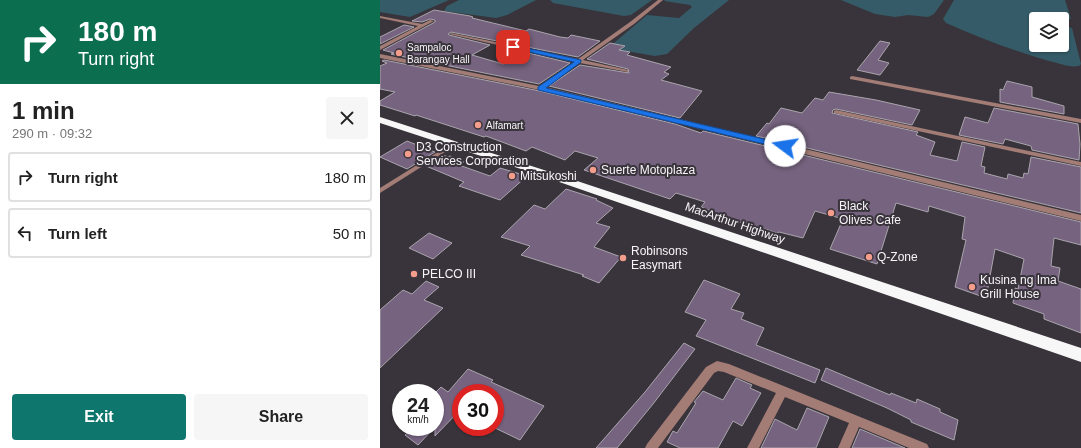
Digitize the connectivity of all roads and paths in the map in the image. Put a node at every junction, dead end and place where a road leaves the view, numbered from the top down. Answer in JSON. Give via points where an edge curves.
{"nodes":[{"id":1,"x":661,"y":0,"type":"edge"},
{"id":2,"x":380,"y":17,"type":"edge"},
{"id":3,"x":432,"y":21,"type":"dead end"},
{"id":4,"x":423,"y":26,"type":"junction"},
{"id":5,"x":451,"y":34,"type":"dead end"},
{"id":6,"x":380,"y":48,"type":"edge"},
{"id":7,"x":380,"y":56,"type":"edge"},
{"id":8,"x":579,"y":61,"type":"junction"},
{"id":9,"x":626,"y":71,"type":"dead end"},
{"id":10,"x":852,"y":78,"type":"dead end"},
{"id":11,"x":540,"y":88,"type":"junction"},
{"id":12,"x":836,"y":112,"type":"dead end"},
{"id":13,"x":380,"y":120,"type":"edge"},
{"id":14,"x":1081,"y":121,"type":"edge"},
{"id":15,"x":454,"y":144,"type":"junction"},
{"id":16,"x":1081,"y":164,"type":"edge"},
{"id":17,"x":380,"y":191,"type":"edge"},
{"id":18,"x":1081,"y":218,"type":"edge"},
{"id":19,"x":1081,"y":355,"type":"edge"},
{"id":20,"x":783,"y":390,"type":"junction"},
{"id":21,"x":856,"y":420,"type":"junction"},
{"id":22,"x":651,"y":448,"type":"edge"},
{"id":23,"x":753,"y":448,"type":"edge"},
{"id":24,"x":844,"y":448,"type":"edge"},
{"id":25,"x":923,"y":448,"type":"edge"}],
"edges":[{"from":1,"to":8,"type":"street","via":[[618,35]]},
{"from":2,"to":4,"type":"street"},
{"from":3,"to":4,"type":"street"},
{"from":4,"to":6,"type":"street"},
{"from":5,"to":8,"type":"street"},
{"from":7,"to":11,"type":"street"},
{"from":8,"to":9,"type":"street"},
{"from":8,"to":11,"type":"street"},
{"from":10,"to":14,"type":"street"},
{"from":11,"to":18,"type":"street"},
{"from":12,"to":16,"type":"street"},
{"from":13,"to":15,"type":"highway","name":"MacArthur Highway"},
{"from":15,"to":17,"type":"street"},
{"from":15,"to":19,"type":"highway","name":"MacArthur Highway"},
{"from":20,"to":21,"type":"street"},
{"from":20,"to":22,"type":"street","via":[[717,366],[710,370]]},
{"from":20,"to":23,"type":"street"},
{"from":21,"to":24,"type":"street"},
{"from":21,"to":25,"type":"street"}]}
